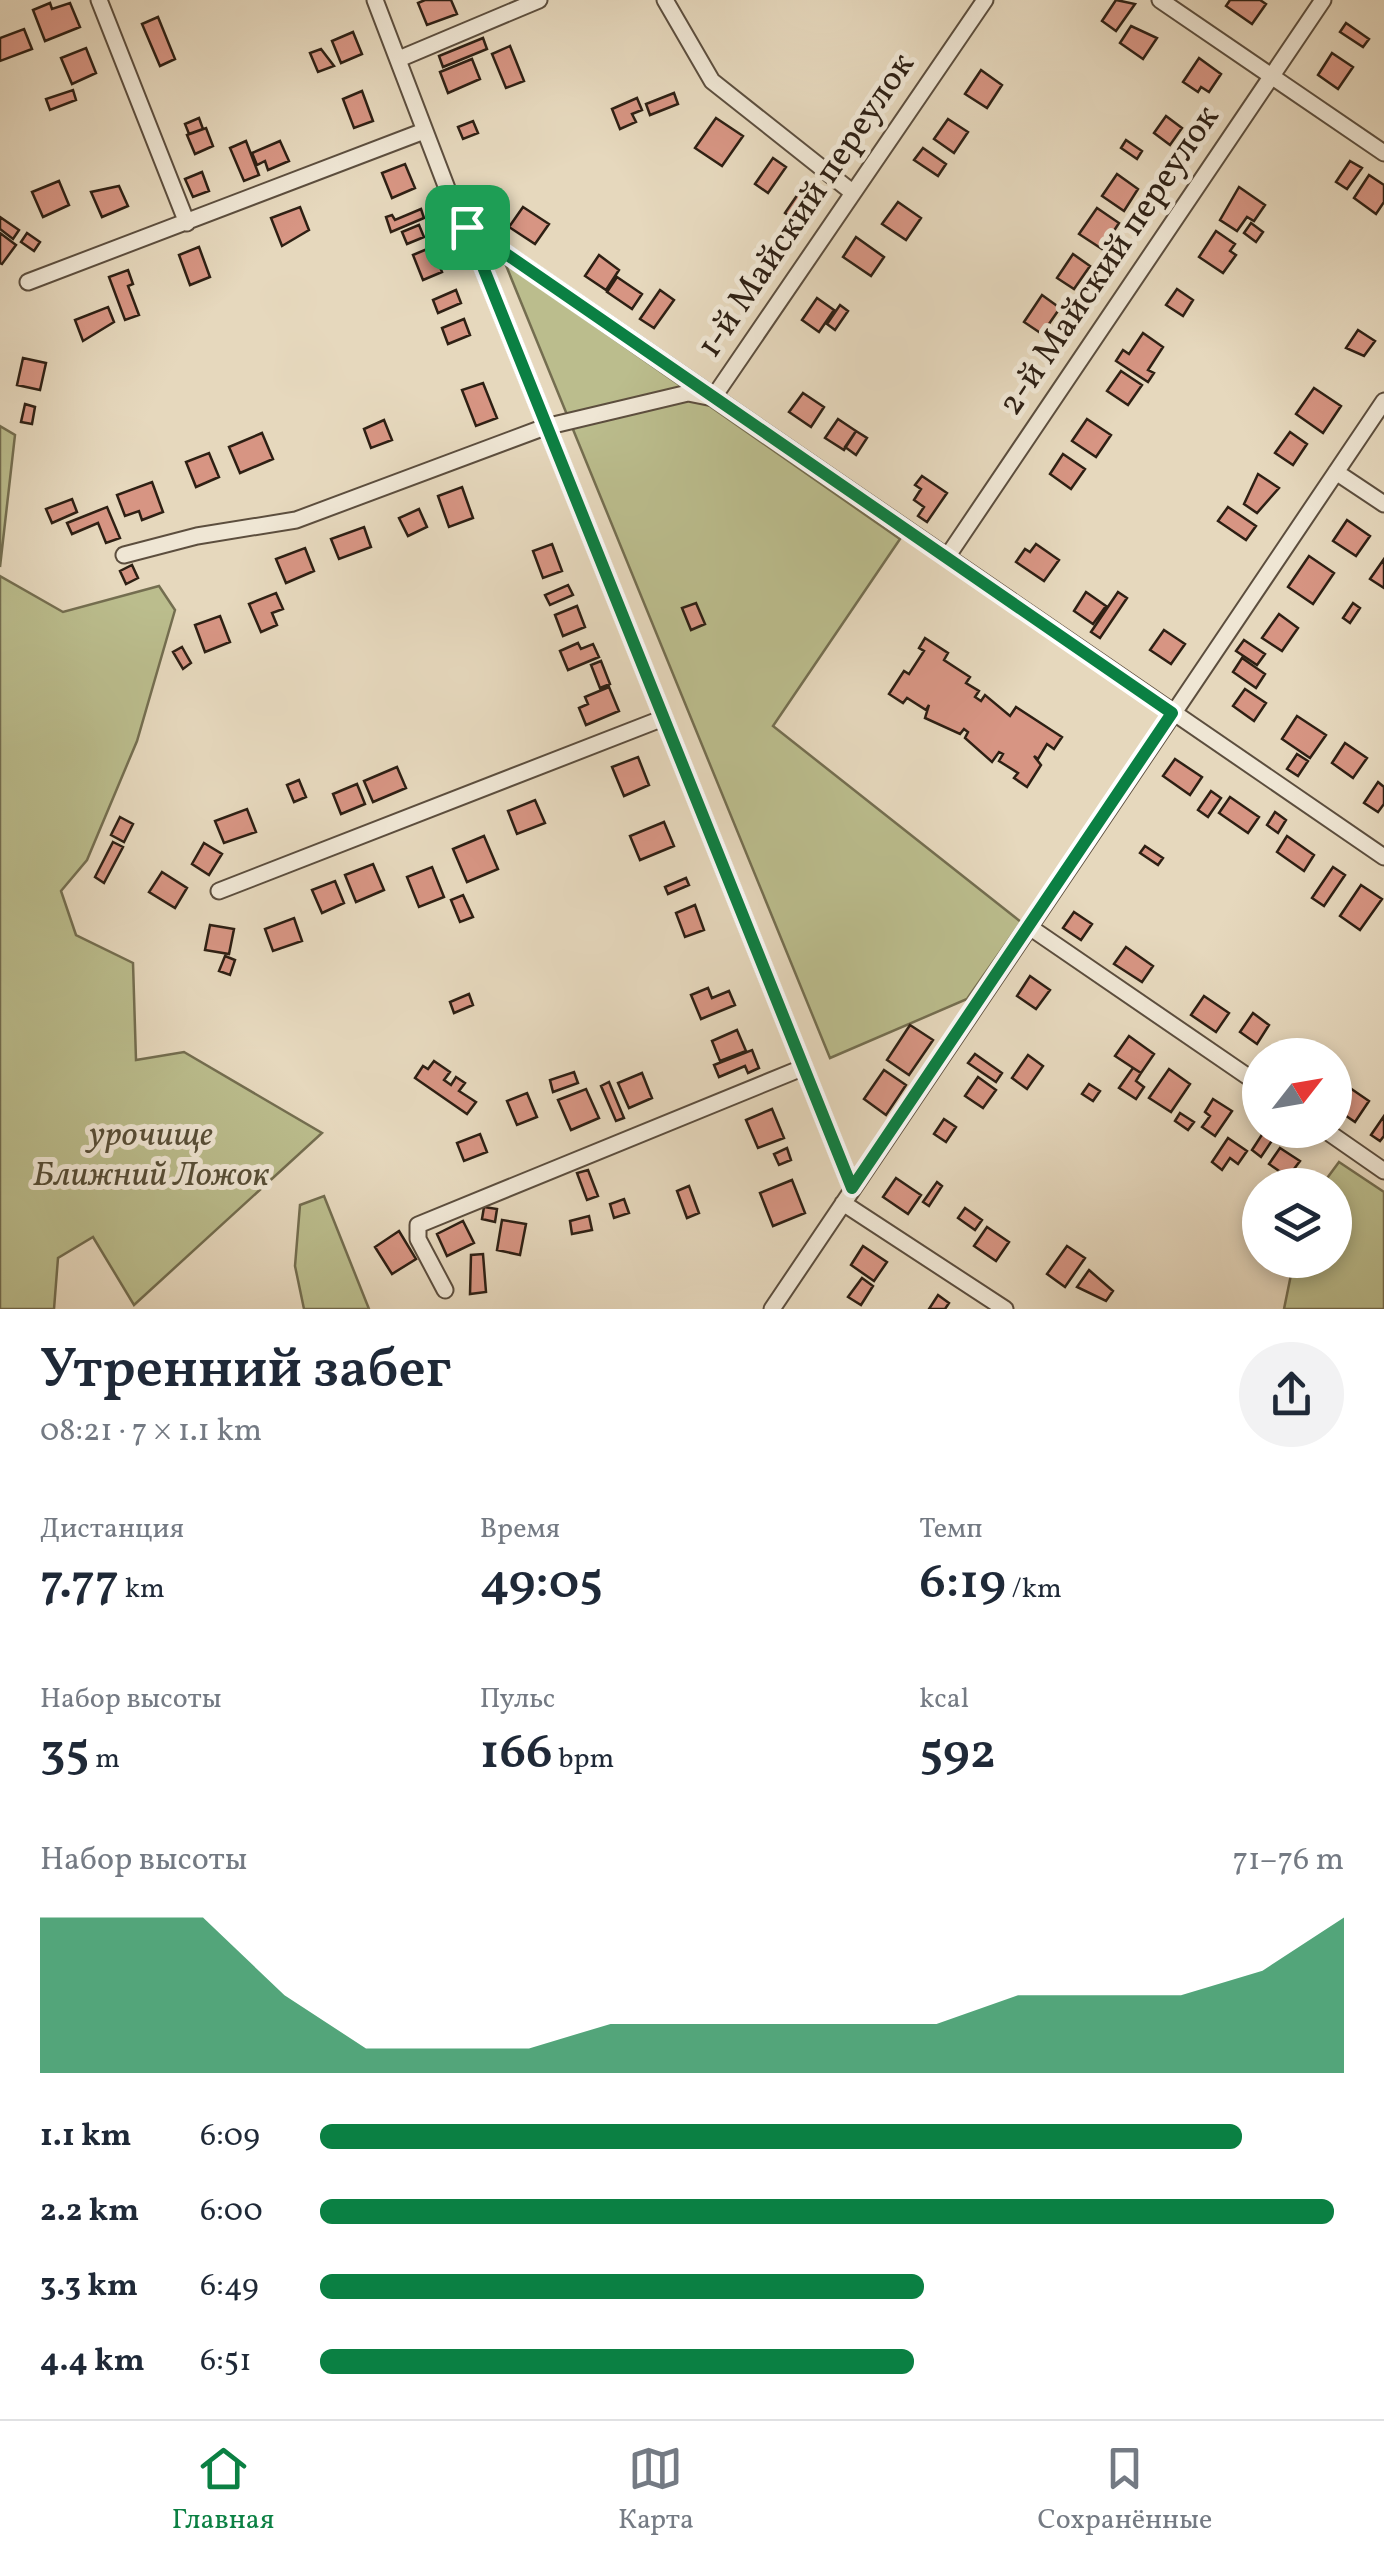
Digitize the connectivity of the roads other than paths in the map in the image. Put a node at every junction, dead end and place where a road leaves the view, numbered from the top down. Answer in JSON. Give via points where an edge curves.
{"nodes":[{"id":1,"x":99,"y":0,"type":"edge"},
{"id":2,"x":375,"y":0,"type":"edge"},
{"id":3,"x":539,"y":0,"type":"edge"},
{"id":4,"x":666,"y":0,"type":"edge"},
{"id":5,"x":985,"y":0,"type":"edge"},
{"id":6,"x":1160,"y":0,"type":"edge"},
{"id":7,"x":1323,"y":0,"type":"edge"},
{"id":8,"x":398,"y":59,"type":"junction"},
{"id":9,"x":1272,"y":76,"type":"junction"},
{"id":10,"x":424,"y":131,"type":"junction"},
{"id":11,"x":1384,"y":153,"type":"edge"},
{"id":12,"x":852,"y":192,"type":"junction"},
{"id":13,"x":187,"y":223,"type":"junction"},
{"id":14,"x":467,"y":227,"type":"junction"},
{"id":15,"x":28,"y":282,"type":"dead end"},
{"id":16,"x":713,"y":398,"type":"junction"},
{"id":17,"x":1384,"y":401,"type":"edge"},
{"id":18,"x":544,"y":428,"type":"junction"},
{"id":19,"x":1336,"y":472,"type":"junction"},
{"id":20,"x":1384,"y":504,"type":"edge"},
{"id":21,"x":124,"y":555,"type":"dead end"},
{"id":22,"x":947,"y":556,"type":"junction"},
{"id":23,"x":1172,"y":713,"type":"junction"},
{"id":24,"x":661,"y":719,"type":"junction"},
{"id":25,"x":1384,"y":857,"type":"edge"},
{"id":26,"x":219,"y":891,"type":"dead end"},
{"id":27,"x":1031,"y":928,"type":"junction"},
{"id":28,"x":802,"y":1068,"type":"junction"},
{"id":29,"x":1242,"y":1073,"type":"edge"},
{"id":30,"x":1352,"y":1148,"type":"edge"},
{"id":31,"x":1384,"y":1170,"type":"edge"},
{"id":32,"x":852,"y":1188,"type":"junction"},
{"id":33,"x":843,"y":1203,"type":"junction"},
{"id":34,"x":445,"y":1290,"type":"dead end"},
{"id":35,"x":772,"y":1309,"type":"edge"},
{"id":36,"x":1005,"y":1309,"type":"edge"}],
"edges":[{"from":1,"to":13,"type":"street"},
{"from":2,"to":8,"type":"street"},
{"from":3,"to":8,"type":"street"},
{"from":4,"to":12,"type":"street","via":[[712,81]]},
{"from":5,"to":12,"type":"street","name":"1-й Майский переулок"},
{"from":6,"to":9,"type":"street"},
{"from":7,"to":9,"type":"street","name":"2-й Майский переулок"},
{"from":8,"to":10,"type":"street"},
{"from":9,"to":11,"type":"street"},
{"from":9,"to":22,"type":"street","name":"2-й Майский переулок"},
{"from":10,"to":13,"type":"street"},
{"from":10,"to":14,"type":"street"},
{"from":12,"to":16,"type":"street","name":"1-й Майский переулок"},
{"from":13,"to":15,"type":"street"},
{"from":14,"to":16,"type":"street"},
{"from":14,"to":18,"type":"street"},
{"from":16,"to":18,"type":"street","via":[[688,392]]},
{"from":16,"to":22,"type":"street"},
{"from":17,"to":19,"type":"street"},
{"from":18,"to":21,"type":"street","via":[[296,520]]},
{"from":18,"to":24,"type":"street"},
{"from":19,"to":20,"type":"street"},
{"from":19,"to":23,"type":"street"},
{"from":22,"to":23,"type":"street"},
{"from":23,"to":25,"type":"street"},
{"from":23,"to":27,"type":"street"},
{"from":24,"to":26,"type":"street"},
{"from":24,"to":28,"type":"street"},
{"from":27,"to":29,"type":"street"},
{"from":27,"to":32,"type":"street"},
{"from":28,"to":32,"type":"street"},
{"from":28,"to":34,"type":"street","via":[[418,1225],[418,1239]]},
{"from":30,"to":31,"type":"street"},
{"from":32,"to":33,"type":"street"},
{"from":33,"to":35,"type":"street"},
{"from":33,"to":36,"type":"street"}]}
